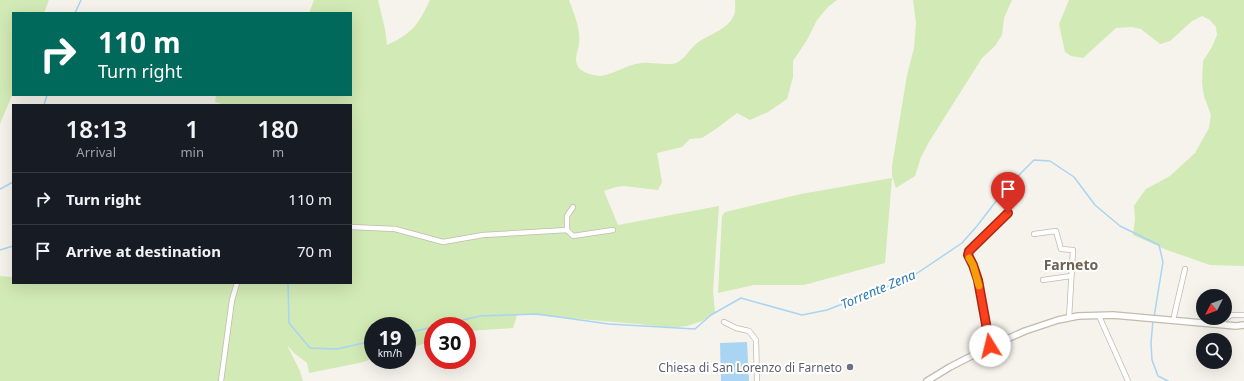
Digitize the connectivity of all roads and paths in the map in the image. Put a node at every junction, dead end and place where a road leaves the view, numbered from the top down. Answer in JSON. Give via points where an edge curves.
{"nodes":[{"id":1,"x":573,"y":207,"type":"dead end"},
{"id":2,"x":1008,"y":213,"type":"dead end"},
{"id":3,"x":352,"y":227,"type":"edge"},
{"id":4,"x":567,"y":230,"type":"junction"},
{"id":5,"x":613,"y":230,"type":"dead end"},
{"id":6,"x":1034,"y":234,"type":"dead end"},
{"id":7,"x":1185,"y":269,"type":"dead end"},
{"id":8,"x":1071,"y":276,"type":"junction"},
{"id":9,"x":1043,"y":280,"type":"dead end"},
{"id":10,"x":237,"y":284,"type":"edge"},
{"id":11,"x":1232,"y":315,"type":"edge"},
{"id":12,"x":1244,"y":315,"type":"edge"},
{"id":13,"x":1099,"y":316,"type":"junction"},
{"id":14,"x":1174,"y":316,"type":"dead end"},
{"id":15,"x":1069,"y":318,"type":"junction"},
{"id":16,"x":724,"y":322,"type":"dead end"},
{"id":17,"x":1196,"y":322,"type":"edge"},
{"id":18,"x":1231,"y":325,"type":"edge"},
{"id":19,"x":1244,"y":326,"type":"edge"},
{"id":20,"x":990,"y":346,"type":"junction"},
{"id":21,"x":220,"y":381,"type":"edge"},
{"id":22,"x":757,"y":381,"type":"edge"},
{"id":23,"x":927,"y":381,"type":"edge"},
{"id":24,"x":1128,"y":381,"type":"edge"}],
"edges":[{"from":1,"to":4,"type":"street","via":[[567,216]]},
{"from":2,"to":20,"type":"street","via":[[969,251],[968,255],[978,280]]},
{"from":3,"to":4,"type":"street","via":[[395,229],[443,242],[483,235]]},
{"from":4,"to":5,"type":"street","via":[[573,236]]},
{"from":6,"to":8,"type":"street","via":[[1056,231],[1061,250],[1073,250]]},
{"from":7,"to":14,"type":"street"},
{"from":8,"to":9,"type":"street"},
{"from":8,"to":15,"type":"street"},
{"from":10,"to":21,"type":"street"},
{"from":11,"to":12,"type":"street"},
{"from":13,"to":15,"type":"street"},
{"from":13,"to":17,"type":"street"},
{"from":13,"to":24,"type":"street"},
{"from":15,"to":20,"type":"street","via":[[1026,331]]},
{"from":16,"to":22,"type":"street","via":[[749,331],[756,340]]},
{"from":18,"to":19,"type":"street"},
{"from":20,"to":23,"type":"street"}]}
